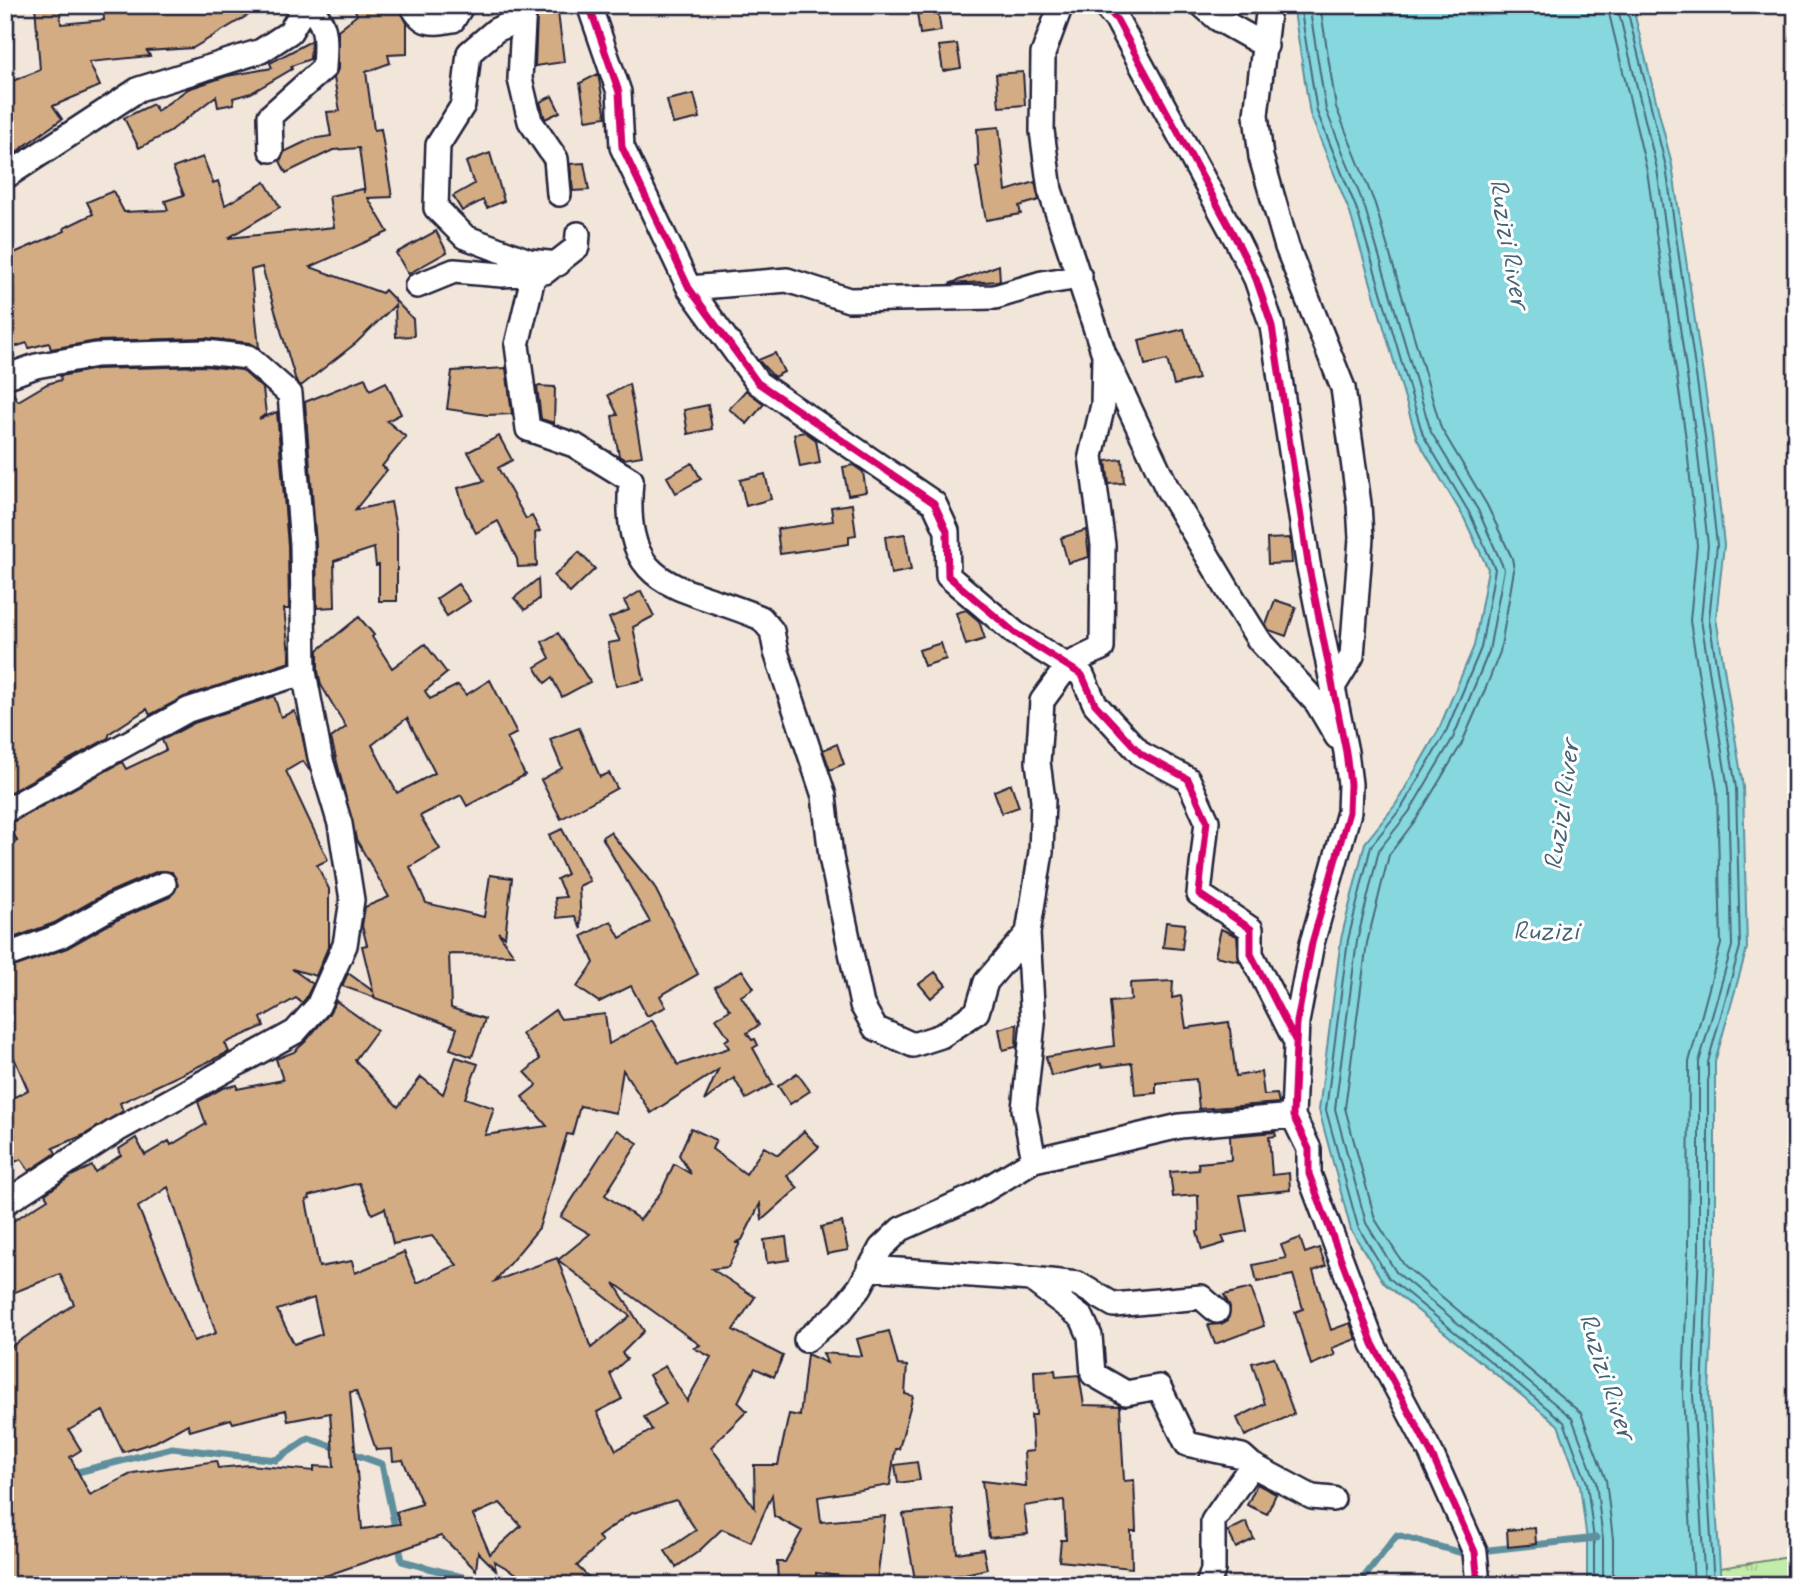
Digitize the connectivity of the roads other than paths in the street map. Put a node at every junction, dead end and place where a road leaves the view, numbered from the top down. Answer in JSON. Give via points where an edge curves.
{"nodes":[{"id":1,"x":412,"y":5,"type":"edge"},
{"id":2,"x":462,"y":5,"type":"edge"},
{"id":3,"x":589,"y":5,"type":"edge"},
{"id":4,"x":1061,"y":5,"type":"edge"},
{"id":5,"x":1104,"y":5,"type":"edge"},
{"id":6,"x":1202,"y":5,"type":"edge"},
{"id":7,"x":1269,"y":5,"type":"edge"},
{"id":8,"x":306,"y":6,"type":"edge"},
{"id":9,"x":523,"y":11,"type":"edge"},
{"id":10,"x":1266,"y":46,"type":"junction"},
{"id":11,"x":271,"y":150,"type":"dead end"},
{"id":12,"x":5,"y":177,"type":"edge"},
{"id":13,"x":559,"y":194,"type":"dead end"},
{"id":14,"x":578,"y":234,"type":"dead end"},
{"id":15,"x":558,"y":264,"type":"junction"},
{"id":16,"x":534,"y":273,"type":"junction"},
{"id":17,"x":1080,"y":278,"type":"junction"},
{"id":18,"x":417,"y":286,"type":"dead end"},
{"id":19,"x":689,"y":288,"type":"junction"},
{"id":20,"x":1104,"y":354,"type":"junction"},
{"id":21,"x":5,"y":377,"type":"edge"},
{"id":22,"x":1069,"y":664,"type":"junction"},
{"id":23,"x":304,"y":671,"type":"junction"},
{"id":24,"x":1333,"y":687,"type":"junction"},
{"id":25,"x":1346,"y":751,"type":"junction"},
{"id":26,"x":5,"y":811,"type":"edge"},
{"id":27,"x":164,"y":884,"type":"dead end"},
{"id":28,"x":1028,"y":933,"type":"junction"},
{"id":29,"x":5,"y":956,"type":"edge"},
{"id":30,"x":1297,"y":1045,"type":"junction"},
{"id":31,"x":1293,"y":1116,"type":"junction"},
{"id":32,"x":1034,"y":1160,"type":"junction"},
{"id":33,"x":5,"y":1203,"type":"edge"},
{"id":34,"x":869,"y":1268,"type":"junction"},
{"id":35,"x":1031,"y":1279,"type":"junction"},
{"id":36,"x":1217,"y":1311,"type":"dead end"},
{"id":37,"x":806,"y":1340,"type":"dead end"},
{"id":38,"x":1252,"y":1465,"type":"junction"},
{"id":39,"x":1333,"y":1499,"type":"dead end"},
{"id":40,"x":1208,"y":1585,"type":"edge"},
{"id":41,"x":1478,"y":1585,"type":"edge"}],
"edges":[{"from":1,"to":2,"type":"street","via":[[419,18],[433,24],[453,20]]},
{"from":3,"to":19,"type":"street","via":[[619,92],[622,147]]},
{"from":4,"to":17,"type":"street","via":[[1043,54],[1042,131],[1050,190]]},
{"from":5,"to":24,"type":"street","via":[[1117,20],[1237,241],[1268,314]]},
{"from":6,"to":10,"type":"street"},
{"from":7,"to":10,"type":"street"},
{"from":8,"to":11,"type":"street","via":[[326,30],[324,68],[270,116]]},
{"from":8,"to":12,"type":"street","via":[[290,32],[261,51],[139,89]]},
{"from":9,"to":13,"type":"street","via":[[520,79],[530,121],[556,159]]},
{"from":9,"to":15,"type":"street","via":[[469,53],[463,105],[438,145],[436,208],[466,237],[529,261]]},
{"from":10,"to":24,"type":"street","via":[[1256,115],[1261,157],[1287,247],[1343,388],[1359,504],[1361,538],[1352,656]]},
{"from":14,"to":15,"type":"street","via":[[577,247]]},
{"from":15,"to":16,"type":"street"},
{"from":16,"to":18,"type":"street","via":[[454,271]]},
{"from":16,"to":28,"type":"street","via":[[517,345],[528,429],[574,445],[631,480],[630,525],[638,555],[664,581],[761,618],[772,631],[824,796],[840,909],[862,1005],[875,1028],[913,1045],[941,1036],[977,1012],[986,982]]},
{"from":17,"to":19,"type":"street","via":[[983,298],[849,300],[788,280]]},
{"from":17,"to":20,"type":"street"},
{"from":19,"to":22,"type":"street","via":[[758,383],[934,503],[947,531],[948,576],[1015,634]]},
{"from":20,"to":22,"type":"street","via":[[1103,405],[1091,456],[1102,545],[1102,648]]},
{"from":20,"to":25,"type":"street","via":[[1167,488],[1237,605],[1259,640],[1317,703]]},
{"from":21,"to":23,"type":"street","via":[[96,355],[206,352],[248,357],[290,394],[302,545]]},
{"from":22,"to":28,"type":"street","via":[[1042,701],[1038,762],[1043,800],[1041,852]]},
{"from":22,"to":30,"type":"street","via":[[1082,674],[1096,704],[1142,754],[1188,779],[1207,821],[1199,894],[1251,929],[1251,954]]},
{"from":23,"to":26,"type":"street","via":[[188,710]]},
{"from":23,"to":33,"type":"street","via":[[320,757],[340,824],[352,900],[345,945],[318,1006],[295,1032],[107,1136]]},
{"from":24,"to":25,"type":"street"},
{"from":25,"to":30,"type":"street","via":[[1349,812],[1312,943]]},
{"from":27,"to":29,"type":"street","via":[[110,906],[60,936]]},
{"from":28,"to":32,"type":"street","via":[[1033,1023],[1024,1109]]},
{"from":30,"to":31,"type":"street"},
{"from":31,"to":32,"type":"street","via":[[1180,1126]]},
{"from":31,"to":41,"type":"street","via":[[1309,1149],[1313,1187],[1373,1344],[1455,1503],[1475,1552]]},
{"from":32,"to":34,"type":"street","via":[[975,1196],[901,1230],[881,1248]]},
{"from":34,"to":35,"type":"street"},
{"from":34,"to":37,"type":"street","via":[[840,1311]]},
{"from":35,"to":36,"type":"street","via":[[1078,1284],[1114,1305],[1201,1297]]},
{"from":35,"to":38,"type":"street","via":[[1082,1318],[1090,1336],[1093,1374],[1126,1394],[1158,1387],[1187,1444],[1242,1456]]},
{"from":38,"to":39,"type":"street","via":[[1312,1497]]},
{"from":38,"to":40,"type":"street","via":[[1213,1521],[1213,1570]]}]}
